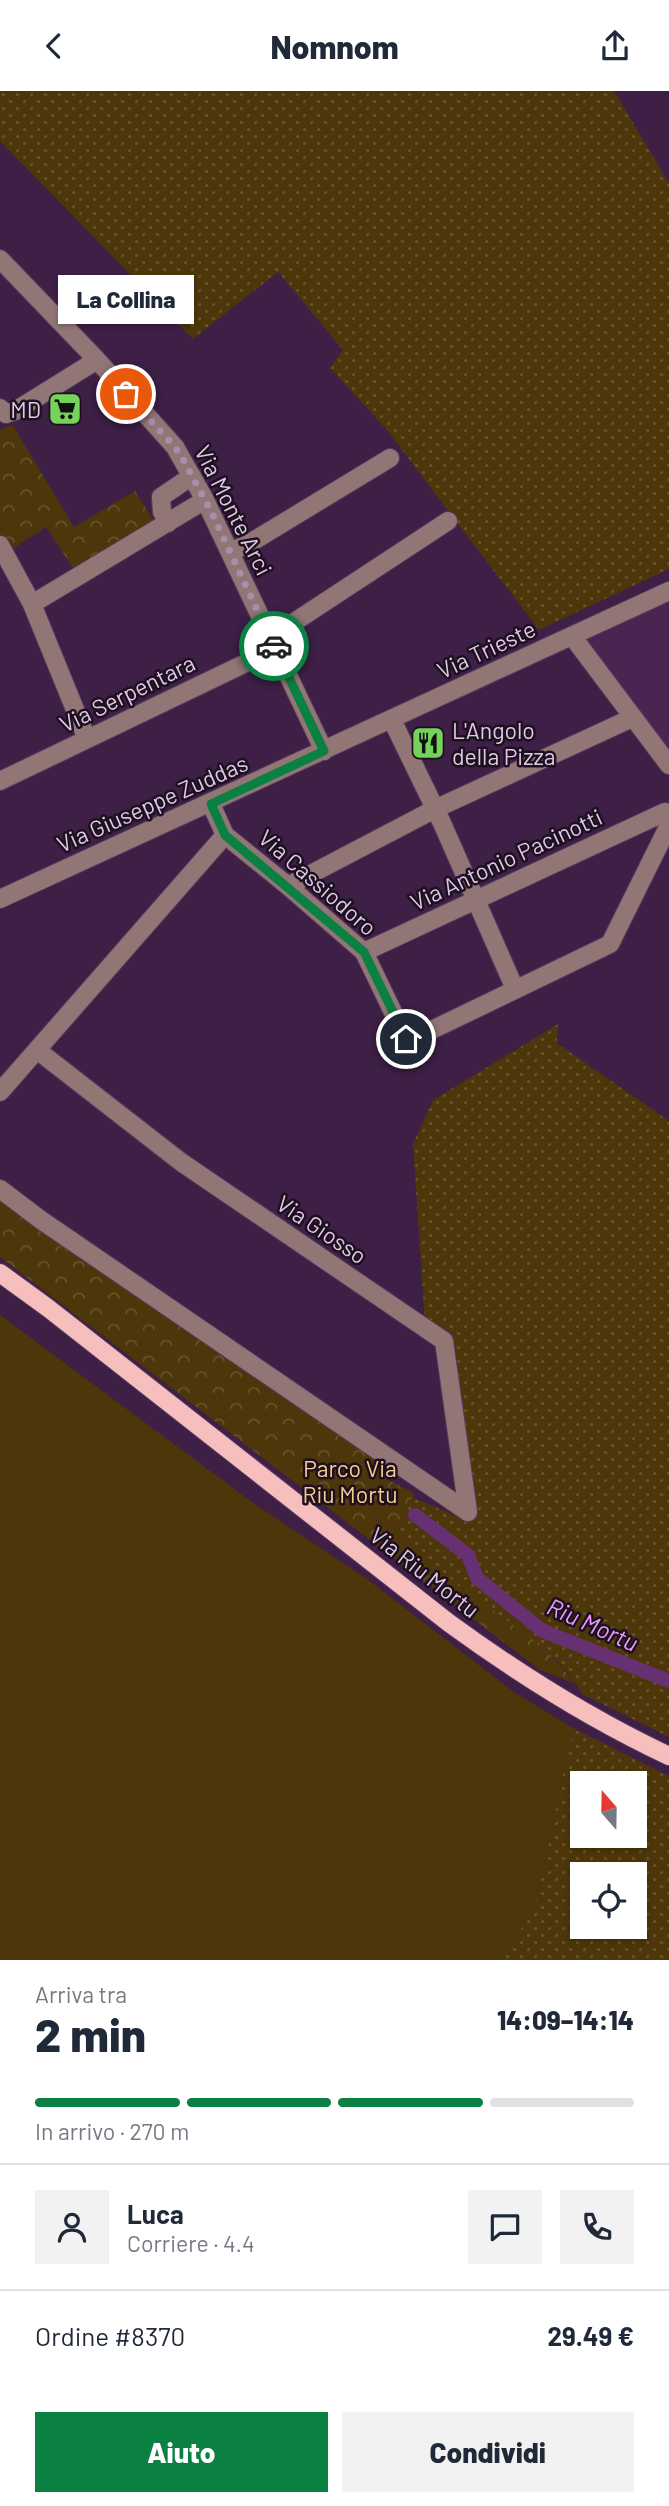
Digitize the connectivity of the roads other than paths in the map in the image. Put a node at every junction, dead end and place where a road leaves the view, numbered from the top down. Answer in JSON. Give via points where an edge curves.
{"nodes":[{"id":1,"x":0,"y":259,"type":"edge"},
{"id":2,"x":97,"y":360,"type":"junction"},
{"id":3,"x":2,"y":413,"type":"edge"},
{"id":4,"x":390,"y":458,"type":"dead end"},
{"id":5,"x":192,"y":476,"type":"junction"},
{"id":6,"x":205,"y":500,"type":"junction"},
{"id":7,"x":448,"y":521,"type":"dead end"},
{"id":8,"x":169,"y":523,"type":"junction"},
{"id":9,"x":0,"y":545,"type":"edge"},
{"id":10,"x":230,"y":552,"type":"junction"},
{"id":11,"x":669,"y":591,"type":"edge"},
{"id":12,"x":32,"y":604,"type":"junction"},
{"id":13,"x":572,"y":636,"type":"junction"},
{"id":14,"x":272,"y":643,"type":"junction"},
{"id":15,"x":632,"y":718,"type":"junction"},
{"id":16,"x":392,"y":720,"type":"junction"},
{"id":17,"x":87,"y":739,"type":"junction"},
{"id":18,"x":324,"y":751,"type":"junction"},
{"id":19,"x":669,"y":765,"type":"edge"},
{"id":20,"x":0,"y":781,"type":"edge"},
{"id":21,"x":211,"y":804,"type":"junction"},
{"id":22,"x":435,"y":809,"type":"junction"},
{"id":23,"x":669,"y":813,"type":"edge"},
{"id":24,"x":669,"y":825,"type":"edge"},
{"id":25,"x":225,"y":835,"type":"junction"},
{"id":26,"x":288,"y":886,"type":"junction"},
{"id":27,"x":0,"y":899,"type":"edge"},
{"id":28,"x":477,"y":901,"type":"junction"},
{"id":29,"x":364,"y":952,"type":"junction"},
{"id":30,"x":515,"y":989,"type":"junction"},
{"id":31,"x":37,"y":1050,"type":"junction"},
{"id":32,"x":0,"y":1092,"type":"edge"},
{"id":33,"x":0,"y":1189,"type":"edge"},
{"id":34,"x":0,"y":1273,"type":"edge"},
{"id":35,"x":669,"y":1756,"type":"edge"}],
"edges":[{"from":1,"to":2,"type":"street","name":"Via Monte Arci"},
{"from":2,"to":3,"type":"street"},
{"from":2,"to":5,"type":"street","name":"Via Monte Arci","via":[[175,447]]},
{"from":4,"to":10,"type":"street"},
{"from":5,"to":6,"type":"street","name":"Via Monte Arci"},
{"from":5,"to":8,"type":"street","via":[[161,496],[162,512]]},
{"from":6,"to":8,"type":"street"},
{"from":6,"to":10,"type":"street","name":"Via Monte Arci"},
{"from":7,"to":14,"type":"street","name":"Via Serpentara"},
{"from":8,"to":12,"type":"street"},
{"from":9,"to":12,"type":"street"},
{"from":10,"to":14,"type":"street","name":"Via Monte Arci"},
{"from":11,"to":13,"type":"street","name":"Via Trieste"},
{"from":12,"to":17,"type":"street"},
{"from":13,"to":15,"type":"street"},
{"from":13,"to":16,"type":"street","name":"Via Trieste"},
{"from":14,"to":17,"type":"street","name":"Via Serpentara"},
{"from":14,"to":18,"type":"street","name":"Via Monte Arci"},
{"from":15,"to":19,"type":"street"},
{"from":15,"to":22,"type":"street"},
{"from":16,"to":18,"type":"street","name":"Via Trieste"},
{"from":16,"to":22,"type":"street"},
{"from":17,"to":20,"type":"street","name":"Via Serpentara"},
{"from":18,"to":21,"type":"street","name":"Via Giuseppe Zuddas"},
{"from":21,"to":25,"type":"street","name":"Via Cassiodoro"},
{"from":21,"to":27,"type":"street","name":"Via Giuseppe Zuddas"},
{"from":22,"to":26,"type":"street"},
{"from":22,"to":28,"type":"street"},
{"from":23,"to":28,"type":"street","name":"Via Antonio Pacinotti"},
{"from":24,"to":30,"type":"street","via":[[610,944]]},
{"from":25,"to":26,"type":"street","name":"Via Cassiodoro"},
{"from":25,"to":31,"type":"street"},
{"from":26,"to":29,"type":"street","name":"Via Cassiodoro"},
{"from":28,"to":29,"type":"street","name":"Via Antonio Pacinotti"},
{"from":28,"to":30,"type":"street"},
{"from":29,"to":30,"type":"street","name":"Via Cassiodoro","via":[[406,1039]]},
{"from":31,"to":32,"type":"street"},
{"from":31,"to":33,"type":"street","name":"Via Giosso","via":[[191,1169],[444,1341],[468,1512]]},
{"from":34,"to":35,"type":"main road","name":"Via Riu Mortu","via":[[469,1638],[586,1714]]}]}
